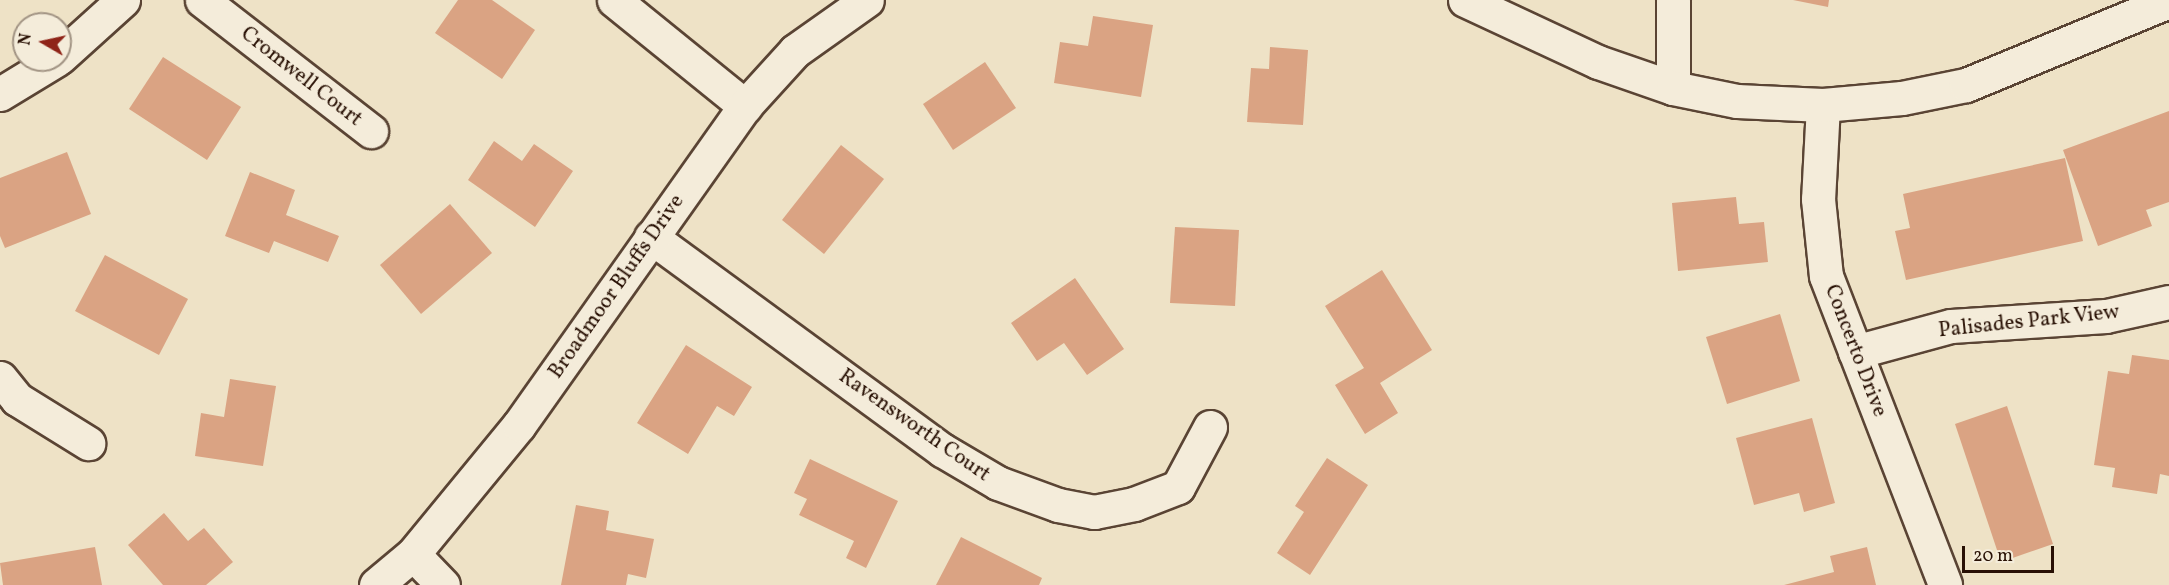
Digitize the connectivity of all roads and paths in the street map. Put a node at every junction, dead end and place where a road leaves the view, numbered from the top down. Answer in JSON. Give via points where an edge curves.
{"nodes":[{"id":1,"x":123,"y":0,"type":"edge"},
{"id":2,"x":202,"y":0,"type":"edge"},
{"id":3,"x":614,"y":0,"type":"edge"},
{"id":4,"x":867,"y":0,"type":"edge"},
{"id":5,"x":1465,"y":0,"type":"edge"},
{"id":6,"x":1673,"y":0,"type":"edge"},
{"id":7,"x":2169,"y":1,"type":"edge"},
{"id":8,"x":72,"y":46,"type":"edge"},
{"id":9,"x":36,"y":72,"type":"edge"},
{"id":10,"x":1673,"y":88,"type":"junction"},
{"id":11,"x":0,"y":94,"type":"edge"},
{"id":12,"x":1824,"y":105,"type":"junction"},
{"id":13,"x":745,"y":106,"type":"junction"},
{"id":14,"x":371,"y":131,"type":"dead end"},
{"id":15,"x":651,"y":237,"type":"junction"},
{"id":16,"x":2169,"y":302,"type":"edge"},
{"id":17,"x":1855,"y":352,"type":"junction"},
{"id":18,"x":0,"y":378,"type":"edge"},
{"id":19,"x":1210,"y":427,"type":"dead end"},
{"id":20,"x":88,"y":443,"type":"dead end"},
{"id":21,"x":413,"y":554,"type":"junction"},
{"id":22,"x":376,"y":585,"type":"edge"},
{"id":23,"x":443,"y":585,"type":"edge"},
{"id":24,"x":1945,"y":585,"type":"edge"}],
"edges":[{"from":1,"to":8,"type":"street"},
{"from":2,"to":14,"type":"street","name":"Cromwell Court"},
{"from":3,"to":13,"type":"street"},
{"from":4,"to":13,"type":"street","name":"Broadmoor Bluffs Drive","via":[[795,51]]},
{"from":5,"to":10,"type":"street","via":[[1598,62]]},
{"from":6,"to":10,"type":"street"},
{"from":7,"to":12,"type":"street","via":[[1966,85],[1902,98]]},
{"from":9,"to":11,"type":"street"},
{"from":10,"to":12,"type":"street","via":[[1737,101]]},
{"from":12,"to":17,"type":"street","name":"Concerto Drive","via":[[1818,199],[1826,276]]},
{"from":13,"to":15,"type":"street","name":"Broadmoor Bluffs Drive"},
{"from":15,"to":19,"type":"street","name":"Ravensworth Court","via":[[942,450],[998,483],[1058,506],[1094,512],[1134,504],[1178,488]]},
{"from":15,"to":21,"type":"street","name":"Broadmoor Bluffs Drive","via":[[519,425]]},
{"from":16,"to":17,"type":"street","name":"Palisades Park View","via":[[2106,316],[1951,326]]},
{"from":17,"to":24,"type":"street","name":"Concerto Drive"},
{"from":18,"to":20,"type":"street","via":[[17,399]]},
{"from":21,"to":22,"type":"street","name":"Broadmoor Bluffs Drive"},
{"from":21,"to":23,"type":"street"}]}
